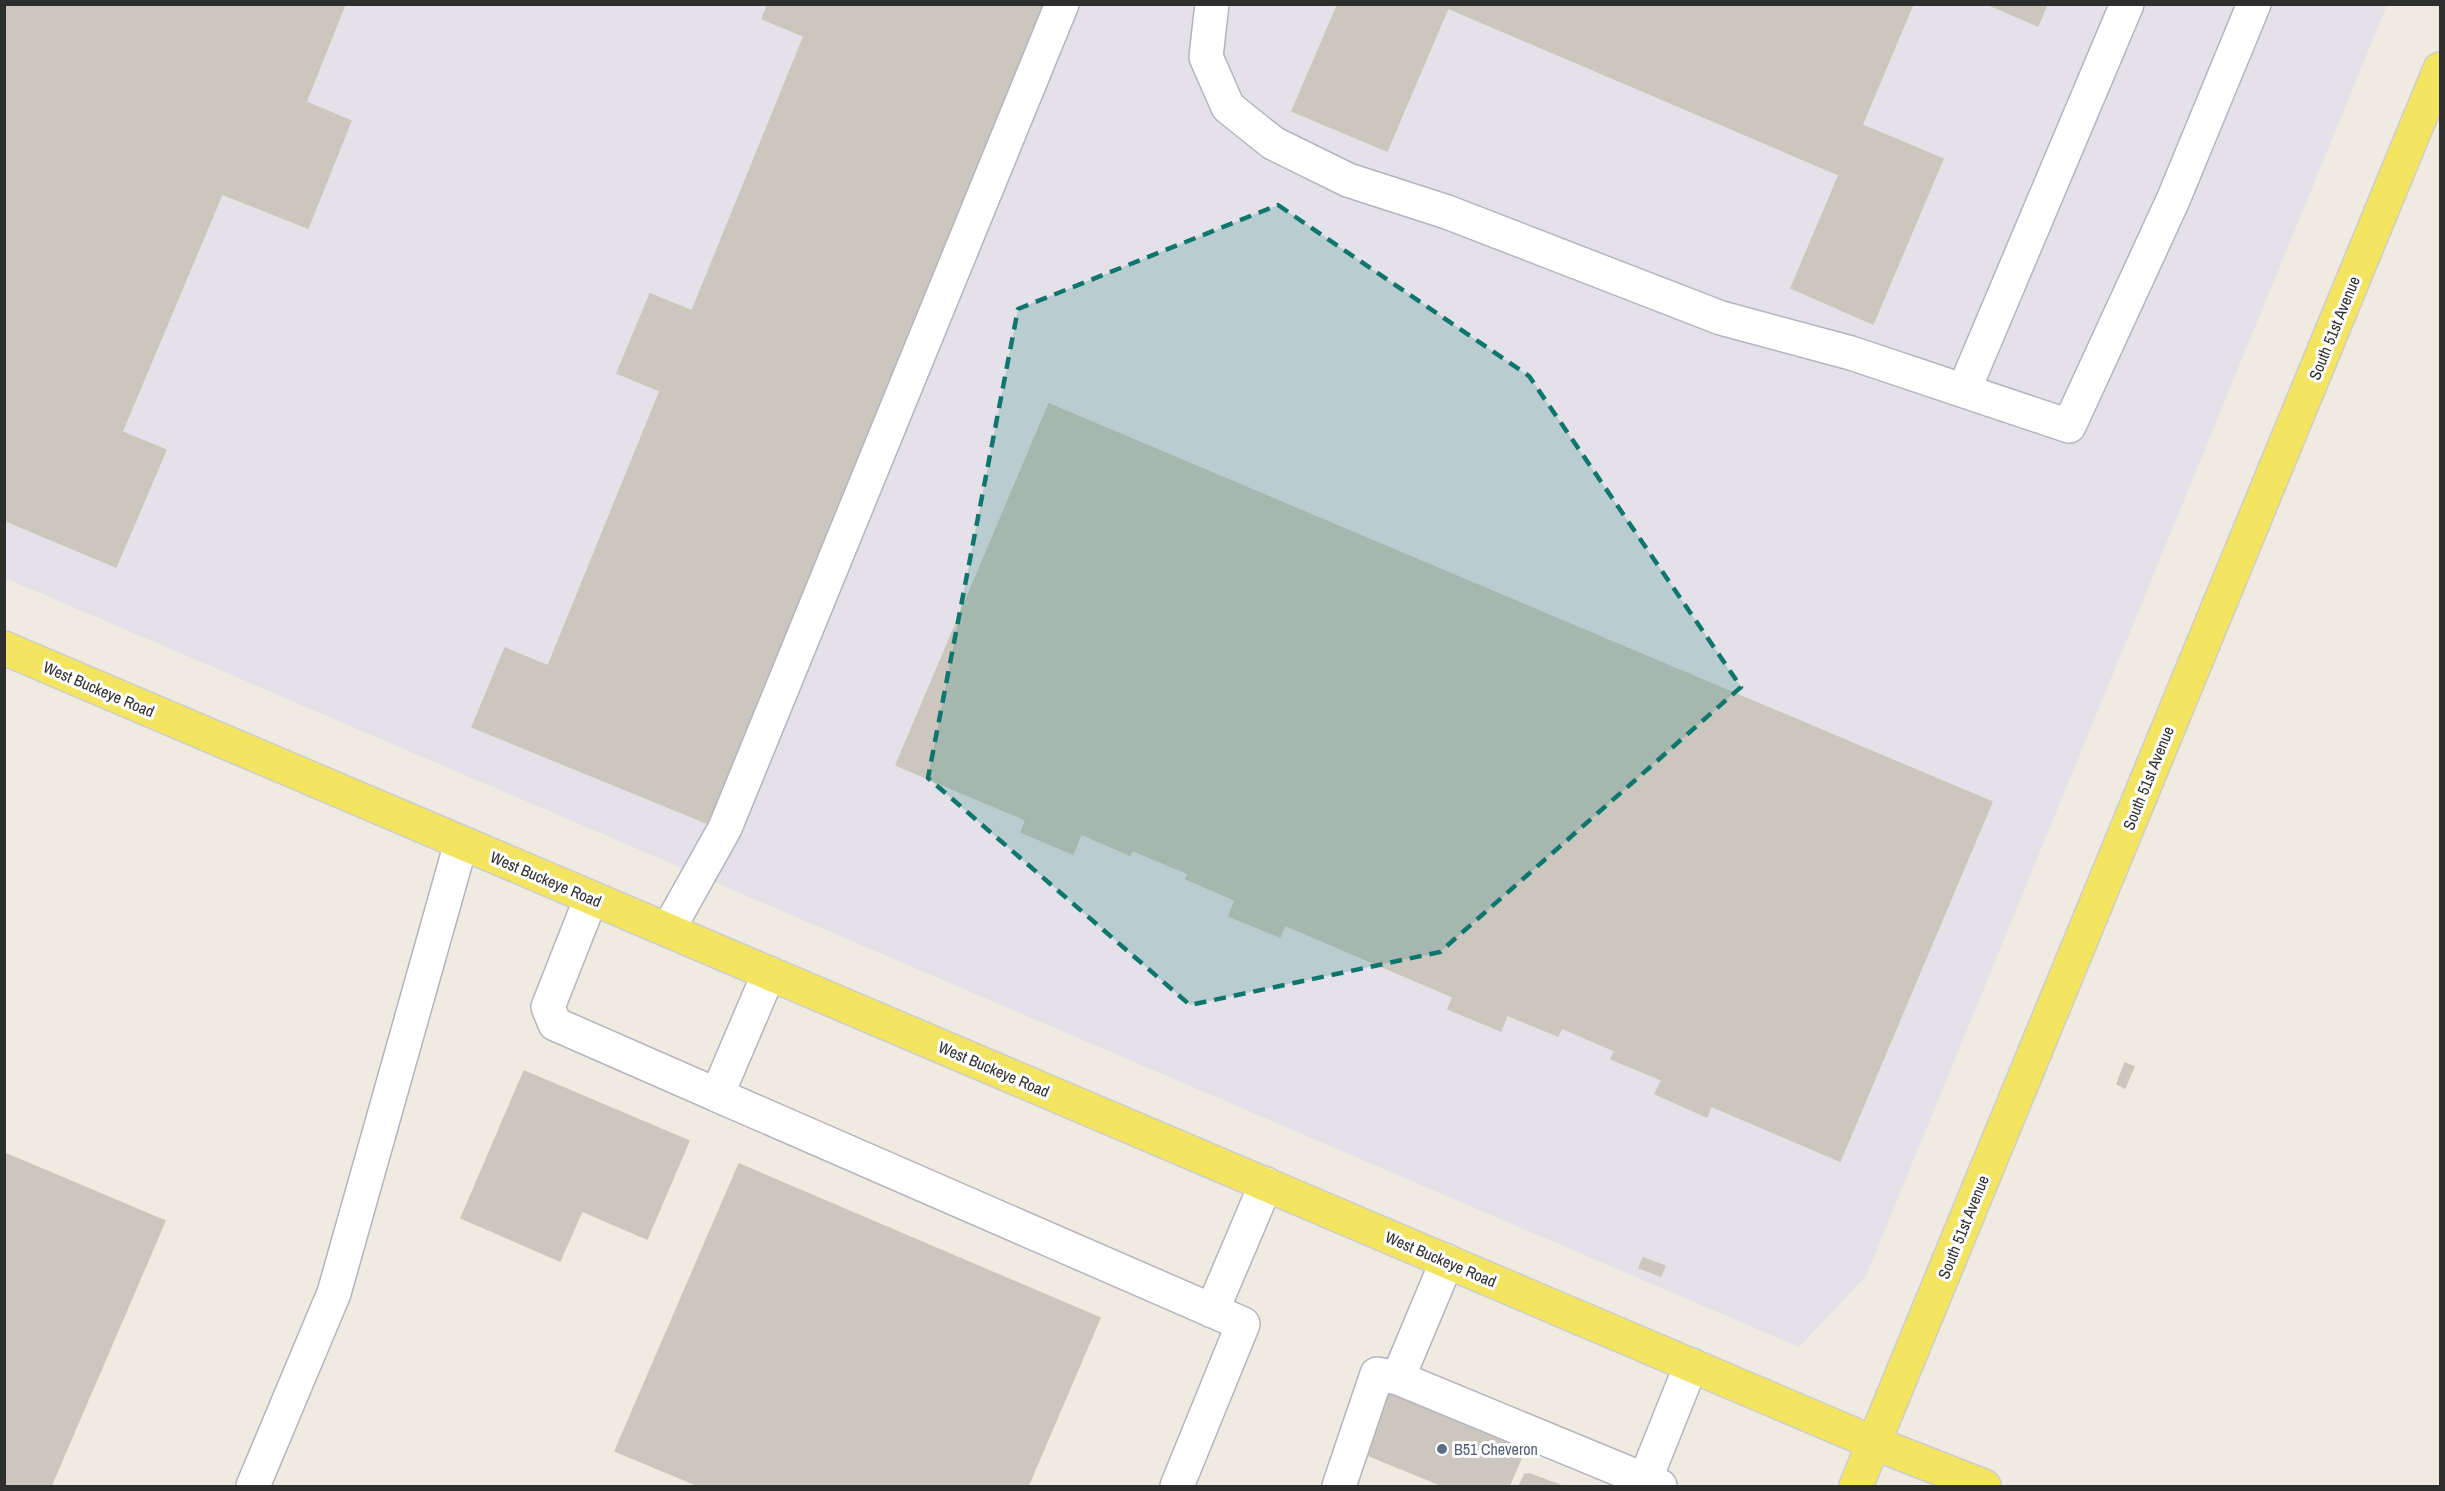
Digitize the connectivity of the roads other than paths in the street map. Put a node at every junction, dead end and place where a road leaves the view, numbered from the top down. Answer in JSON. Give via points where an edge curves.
{"nodes":[{"id":1,"x":1062,"y":4,"type":"edge"},
{"id":2,"x":1212,"y":4,"type":"edge"},
{"id":3,"x":2127,"y":4,"type":"edge"},
{"id":4,"x":2254,"y":4,"type":"edge"},
{"id":5,"x":2440,"y":69,"type":"edge"},
{"id":6,"x":1964,"y":390,"type":"junction"},
{"id":7,"x":4,"y":648,"type":"edge"},
{"id":8,"x":461,"y":843,"type":"junction"},
{"id":9,"x":591,"y":898,"type":"junction"},
{"id":10,"x":668,"y":930,"type":"junction"},
{"id":11,"x":769,"y":973,"type":"junction"},
{"id":12,"x":717,"y":1095,"type":"junction"},
{"id":13,"x":1266,"y":1184,"type":"junction"},
{"id":14,"x":1447,"y":1261,"type":"junction"},
{"id":15,"x":1212,"y":1311,"type":"junction"},
{"id":16,"x":1690,"y":1365,"type":"junction"},
{"id":17,"x":1398,"y":1378,"type":"junction"},
{"id":18,"x":1874,"y":1443,"type":"junction"},
{"id":19,"x":1653,"y":1483,"type":"edge"},
{"id":20,"x":253,"y":1486,"type":"edge"},
{"id":21,"x":1177,"y":1486,"type":"edge"},
{"id":22,"x":1339,"y":1486,"type":"edge"},
{"id":23,"x":1856,"y":1486,"type":"edge"},
{"id":24,"x":1984,"y":1486,"type":"edge"}],
"edges":[{"from":1,"to":10,"type":"lane","via":[[725,828]]},
{"from":2,"to":6,"type":"lane","via":[[1206,57],[1228,106],[1273,143],[1348,180],[1447,212],[1721,318],[1851,353]]},
{"from":3,"to":6,"type":"lane"},
{"from":4,"to":6,"type":"lane","via":[[2173,200],[2069,426]]},
{"from":5,"to":18,"type":"main road","name":"South 51st Avenue"},
{"from":7,"to":8,"type":"main road","name":"West Buckeye Road"},
{"from":8,"to":9,"type":"main road","name":"West Buckeye Road"},
{"from":8,"to":20,"type":"lane","via":[[334,1293]]},
{"from":9,"to":10,"type":"main road","name":"West Buckeye Road"},
{"from":9,"to":12,"type":"lane","via":[[548,1007],[555,1024]]},
{"from":10,"to":11,"type":"main road","name":"West Buckeye Road"},
{"from":11,"to":12,"type":"lane"},
{"from":11,"to":13,"type":"main road","name":"West Buckeye Road"},
{"from":12,"to":15,"type":"lane"},
{"from":13,"to":14,"type":"main road","name":"West Buckeye Road"},
{"from":13,"to":15,"type":"lane"},
{"from":14,"to":16,"type":"main road","name":"West Buckeye Road"},
{"from":14,"to":17,"type":"lane"},
{"from":15,"to":21,"type":"lane","via":[[1243,1324]]},
{"from":16,"to":18,"type":"main road","name":"West Buckeye Road"},
{"from":16,"to":19,"type":"lane"},
{"from":17,"to":19,"type":"lane"},
{"from":17,"to":22,"type":"lane","via":[[1377,1374]]},
{"from":18,"to":23,"type":"main road","name":"South 51st Avenue"},
{"from":18,"to":24,"type":"main road","name":"West Buckeye Road"}]}
